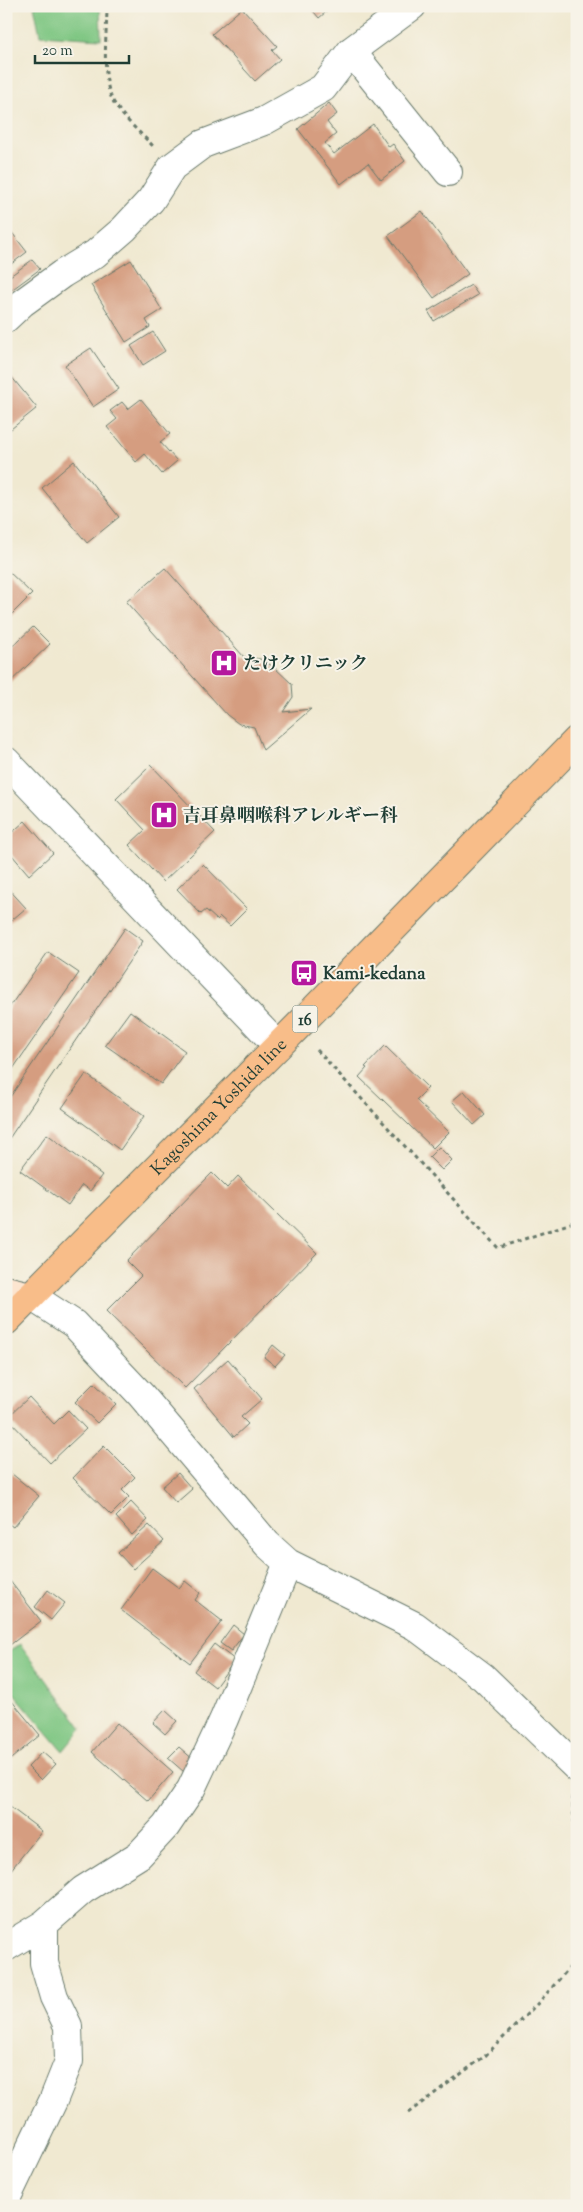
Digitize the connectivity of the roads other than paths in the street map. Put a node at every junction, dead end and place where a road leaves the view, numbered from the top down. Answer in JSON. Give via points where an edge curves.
{"nodes":[{"id":1,"x":412,"y":6,"type":"edge"},
{"id":2,"x":351,"y":51,"type":"junction"},
{"id":3,"x":448,"y":172,"type":"dead end"},
{"id":4,"x":6,"y":318,"type":"edge"},
{"id":5,"x":577,"y":740,"type":"edge"},
{"id":6,"x":6,"y":761,"type":"edge"},
{"id":7,"x":287,"y":1037,"type":"junction"},
{"id":8,"x":18,"y":1293,"type":"edge"},
{"id":9,"x":6,"y":1320,"type":"edge"},
{"id":10,"x":288,"y":1563,"type":"junction"},
{"id":11,"x":573,"y":1764,"type":"edge"},
{"id":12,"x":44,"y":1924,"type":"junction"},
{"id":13,"x":6,"y":1947,"type":"edge"},
{"id":14,"x":6,"y":2199,"type":"edge"}],
"edges":[{"from":1,"to":2,"type":"street"},
{"from":2,"to":3,"type":"street"},
{"from":2,"to":4,"type":"street","via":[[323,88],[264,121],[202,144],[172,167],[151,200],[124,229]]},
{"from":5,"to":7,"type":"main road","name":"Kagoshima Yoshida line","number":"16"},
{"from":6,"to":7,"type":"street"},
{"from":7,"to":8,"type":"main road","name":"Kagoshima Yoshida line","number":"16"},
{"from":8,"to":9,"type":"main road","name":"Kagoshima Yoshida line","number":"16"},
{"from":8,"to":10,"type":"street","via":[[74,1324],[141,1395],[267,1544]]},
{"from":10,"to":11,"type":"street","via":[[415,1626],[483,1677]]},
{"from":10,"to":12,"type":"street","via":[[224,1719],[191,1789],[166,1826],[140,1855],[83,1890]]},
{"from":12,"to":13,"type":"street"},
{"from":12,"to":14,"type":"street","via":[[44,1963],[54,1997],[68,2026],[69,2061]]}]}
